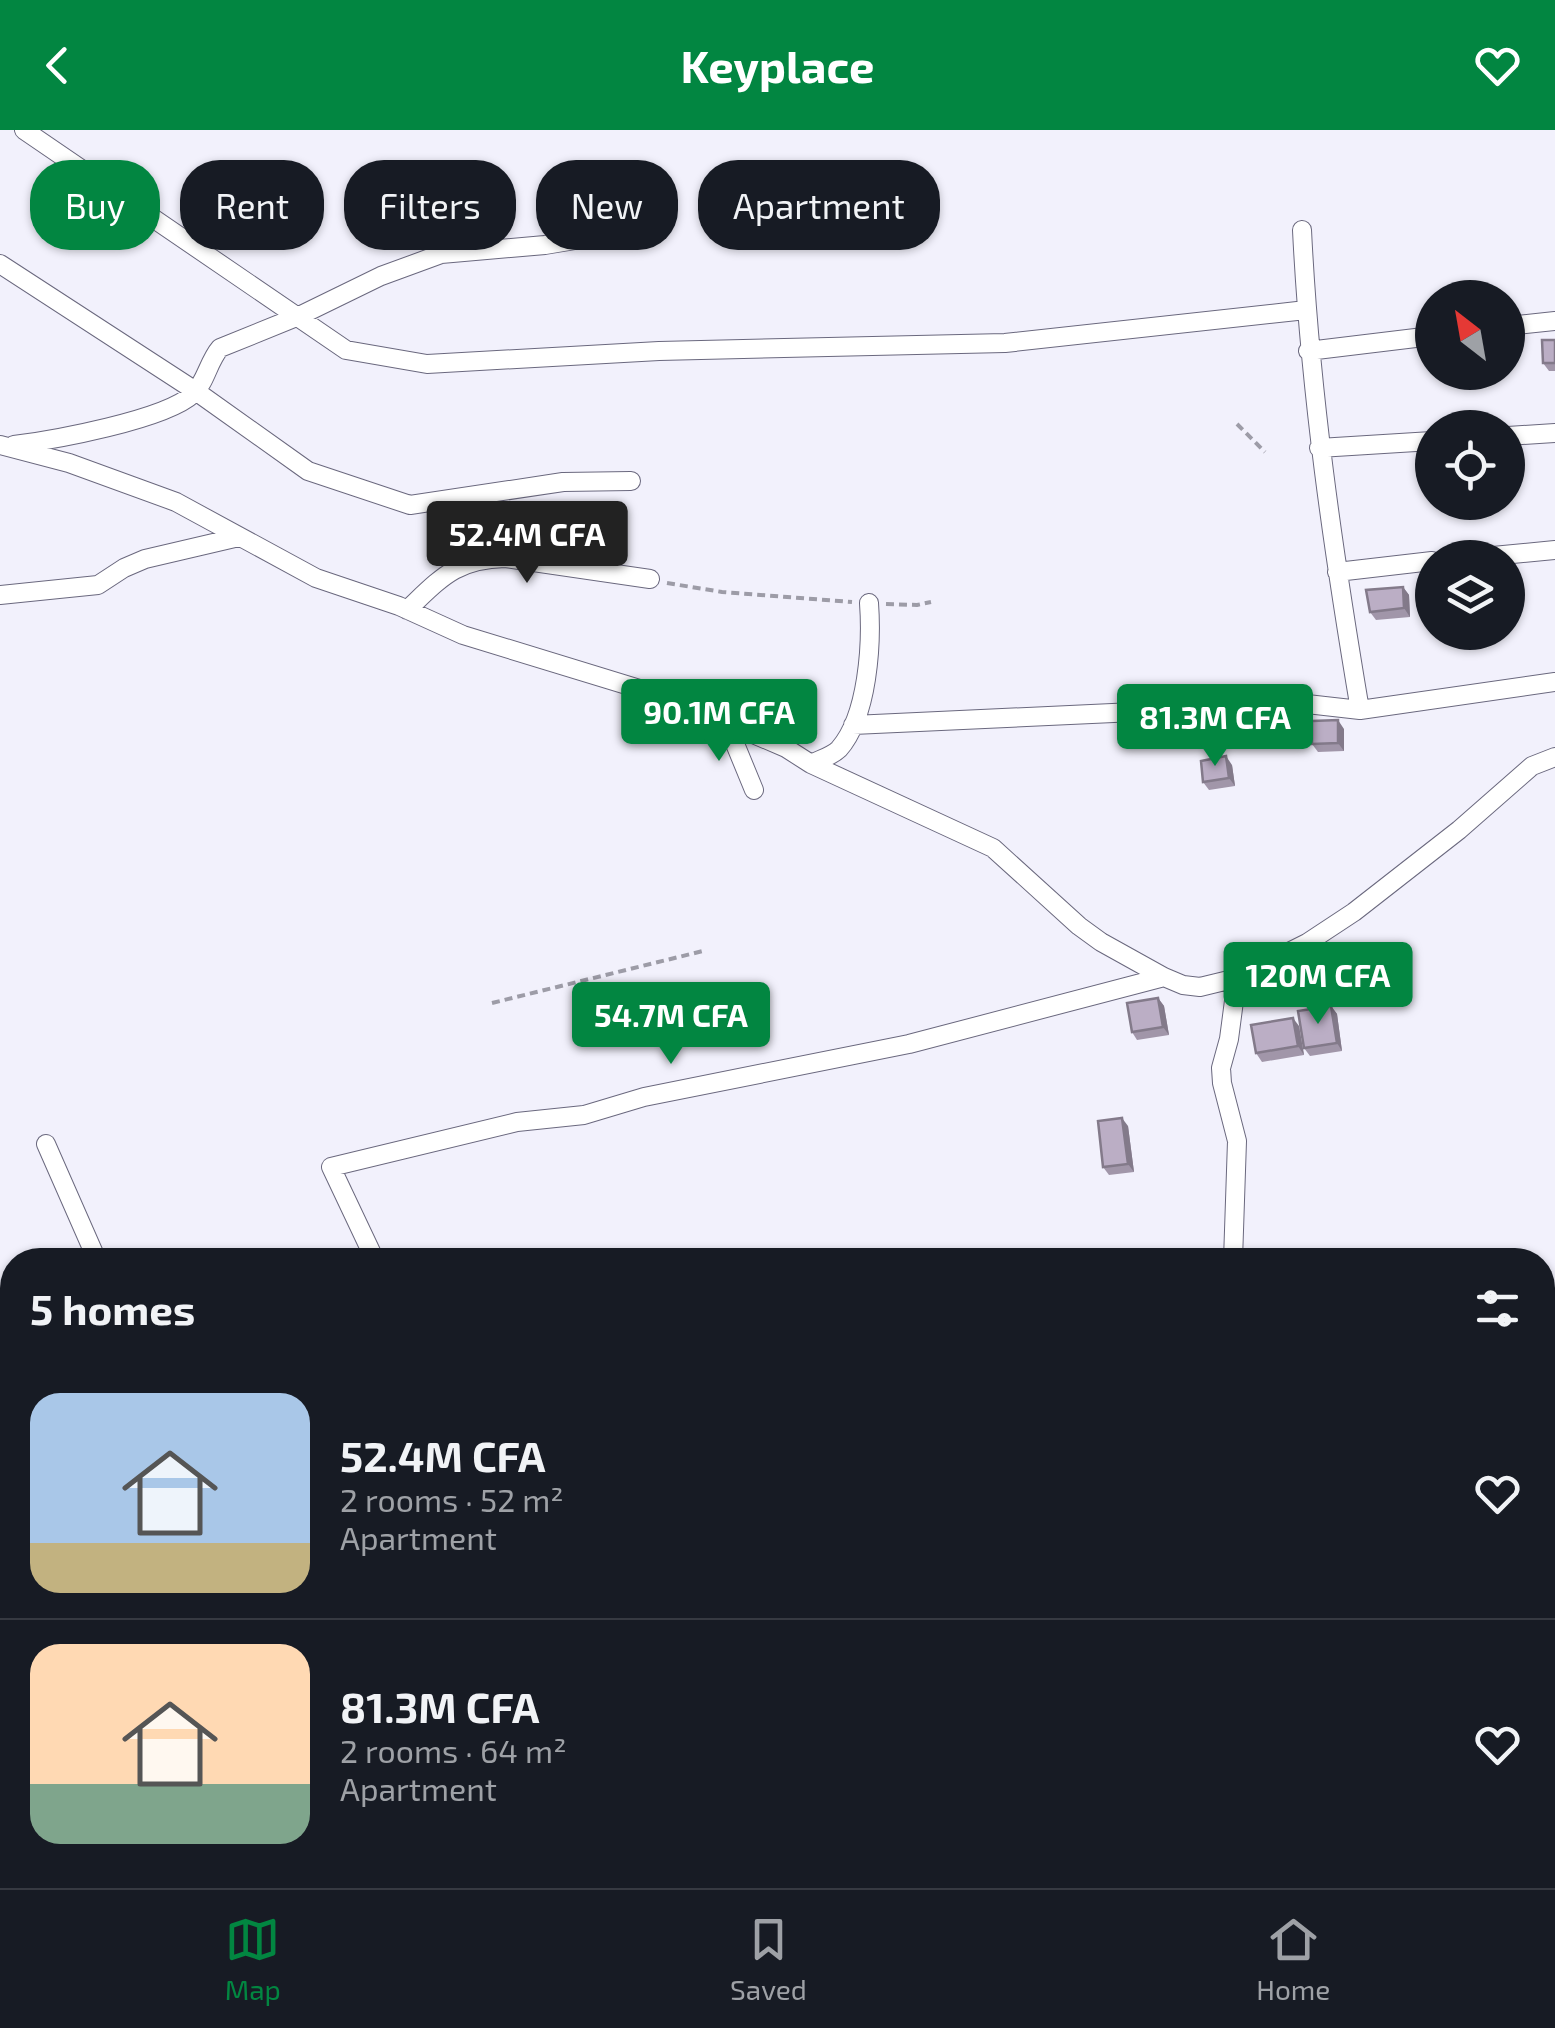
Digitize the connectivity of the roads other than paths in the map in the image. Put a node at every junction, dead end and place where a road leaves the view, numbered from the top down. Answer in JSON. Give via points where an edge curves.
{"nodes":[{"id":1,"x":24,"y":130,"type":"edge"},
{"id":2,"x":1302,"y":230,"type":"dead end"},
{"id":3,"x":536,"y":246,"type":"edge"},
{"id":4,"x":0,"y":264,"type":"edge"},
{"id":5,"x":1306,"y":310,"type":"junction"},
{"id":6,"x":299,"y":316,"type":"junction"},
{"id":7,"x":1555,"y":321,"type":"edge"},
{"id":8,"x":1525,"y":324,"type":"edge"},
{"id":9,"x":1415,"y":338,"type":"edge"},
{"id":10,"x":1308,"y":351,"type":"junction"},
{"id":11,"x":196,"y":392,"type":"junction"},
{"id":12,"x":1555,"y":433,"type":"edge"},
{"id":13,"x":1525,"y":435,"type":"edge"},
{"id":14,"x":1415,"y":442,"type":"edge"},
{"id":15,"x":2,"y":446,"type":"edge"},
{"id":16,"x":1319,"y":448,"type":"junction"},
{"id":17,"x":631,"y":481,"type":"dead end"},
{"id":18,"x":240,"y":537,"type":"junction"},
{"id":19,"x":1555,"y":550,"type":"edge"},
{"id":20,"x":1525,"y":553,"type":"edge"},
{"id":21,"x":1415,"y":563,"type":"edge"},
{"id":22,"x":1336,"y":572,"type":"junction"},
{"id":23,"x":650,"y":579,"type":"road end"},
{"id":24,"x":0,"y":595,"type":"edge"},
{"id":25,"x":870,"y":603,"type":"road end"},
{"id":26,"x":407,"y":610,"type":"junction"},
{"id":27,"x":1555,"y":682,"type":"edge"},
{"id":28,"x":1360,"y":710,"type":"junction"},
{"id":29,"x":726,"y":722,"type":"junction"},
{"id":30,"x":853,"y":725,"type":"junction"},
{"id":31,"x":1555,"y":757,"type":"edge"},
{"id":32,"x":812,"y":764,"type":"junction"},
{"id":33,"x":754,"y":790,"type":"dead end"},
{"id":34,"x":1164,"y":978,"type":"junction"},
{"id":35,"x":1237,"y":978,"type":"junction"},
{"id":36,"x":46,"y":1144,"type":"dead end"},
{"id":37,"x":92,"y":1248,"type":"edge"},
{"id":38,"x":369,"y":1248,"type":"edge"},
{"id":39,"x":1232,"y":1248,"type":"edge"}],
"edges":[{"from":1,"to":6,"type":"street"},
{"from":2,"to":5,"type":"street"},
{"from":3,"to":6,"type":"street","via":[[441,254]]},
{"from":4,"to":11,"type":"street"},
{"from":5,"to":6,"type":"street","via":[[1005,343],[427,364],[346,350]]},
{"from":5,"to":10,"type":"street"},
{"from":6,"to":11,"type":"street","via":[[220,348]]},
{"from":7,"to":8,"type":"street"},
{"from":9,"to":10,"type":"street"},
{"from":10,"to":16,"type":"street"},
{"from":11,"to":15,"type":"street","via":[[172,408],[89,432]]},
{"from":11,"to":17,"type":"street","via":[[308,471],[410,505],[564,482]]},
{"from":12,"to":13,"type":"street"},
{"from":14,"to":16,"type":"street"},
{"from":15,"to":18,"type":"street","via":[[176,502]]},
{"from":16,"to":22,"type":"street"},
{"from":18,"to":24,"type":"street","via":[[146,559],[98,586]]},
{"from":18,"to":26,"type":"street","via":[[316,578]]},
{"from":19,"to":20,"type":"street"},
{"from":21,"to":22,"type":"street"},
{"from":22,"to":28,"type":"street"},
{"from":23,"to":26,"type":"street","via":[[481,559],[448,572]]},
{"from":25,"to":30,"type":"street","via":[[868,672]]},
{"from":26,"to":29,"type":"street","via":[[462,635],[670,698]]},
{"from":27,"to":28,"type":"street"},
{"from":28,"to":30,"type":"street","via":[[1307,704]]},
{"from":29,"to":32,"type":"street"},
{"from":29,"to":33,"type":"street"},
{"from":30,"to":32,"type":"street","via":[[836,752]]},
{"from":31,"to":35,"type":"street","via":[[1532,766],[1354,912]]},
{"from":32,"to":34,"type":"street","via":[[993,848],[1079,926]]},
{"from":34,"to":35,"type":"street","via":[[1200,986]]},
{"from":34,"to":38,"type":"street","via":[[910,1044],[644,1096],[584,1114],[518,1122],[331,1167]]},
{"from":35,"to":39,"type":"street","via":[[1221,1068],[1236,1141]]},
{"from":36,"to":37,"type":"street"}]}
